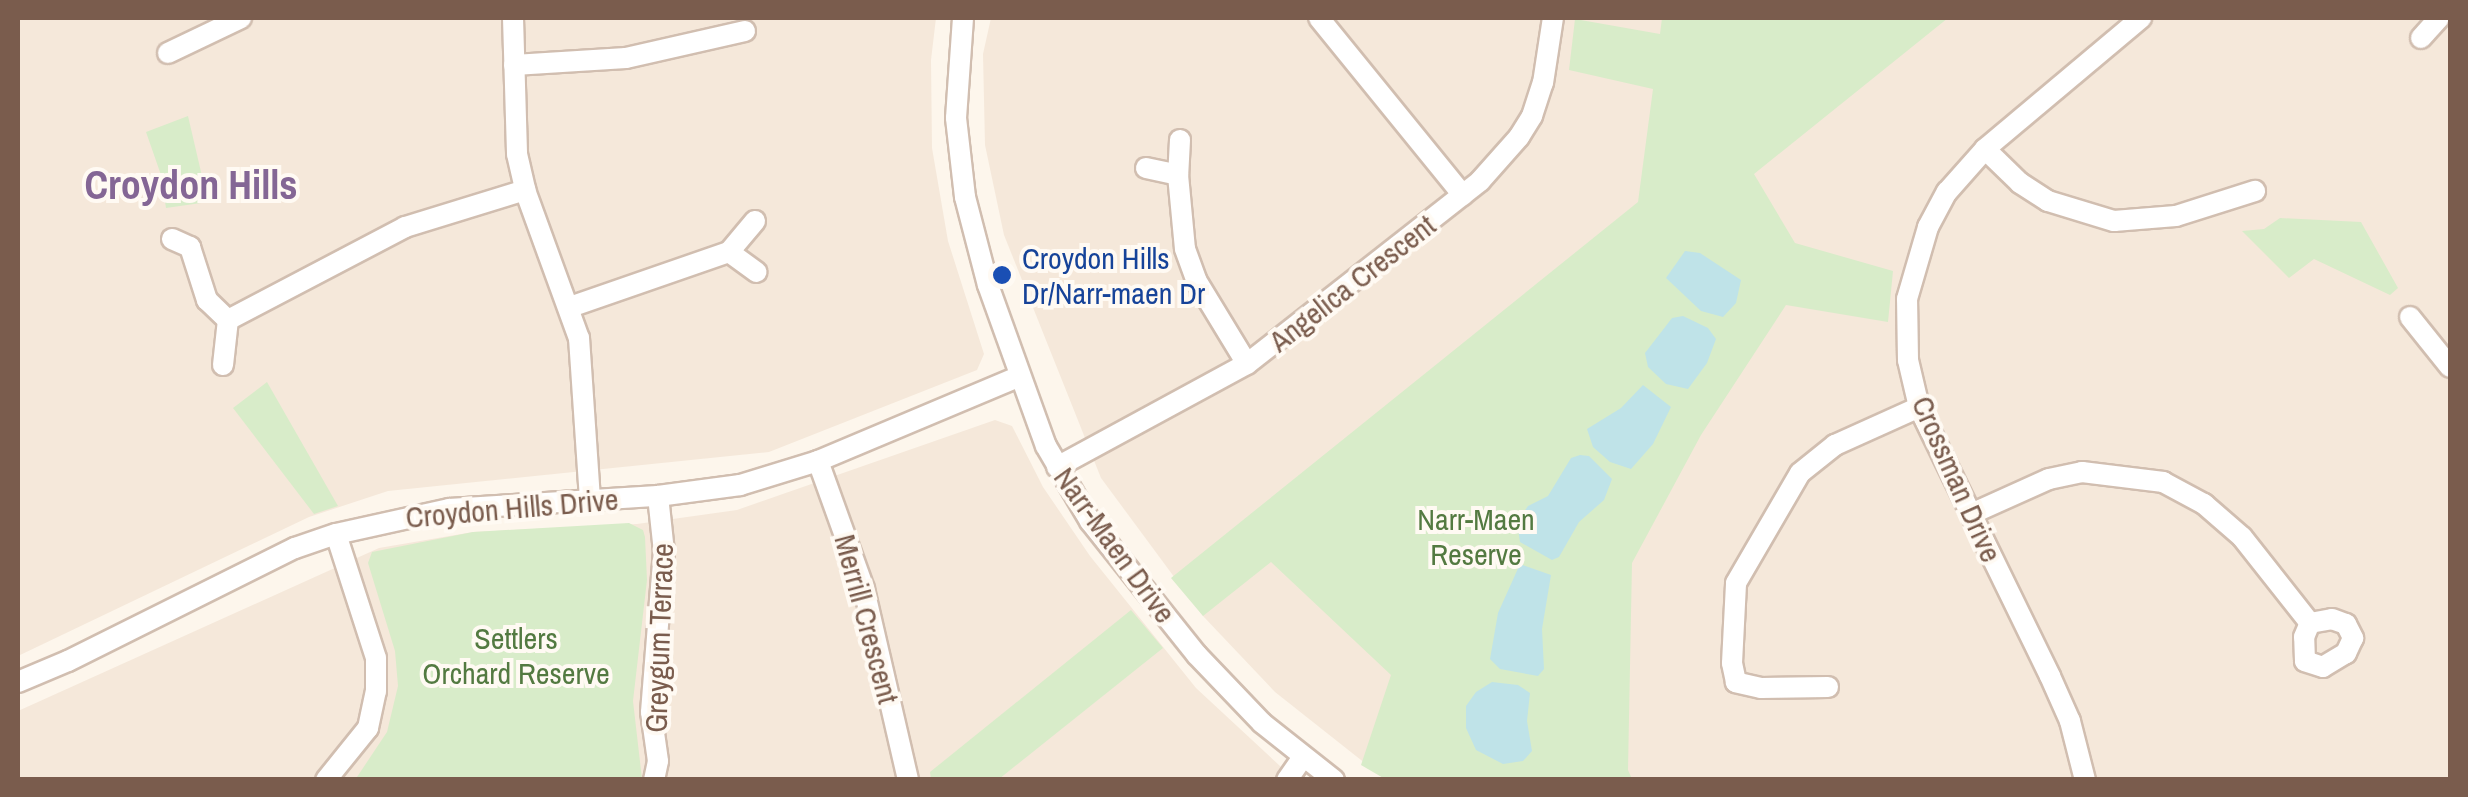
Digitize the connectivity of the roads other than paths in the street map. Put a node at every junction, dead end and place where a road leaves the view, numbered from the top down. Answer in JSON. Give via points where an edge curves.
{"nodes":[{"id":1,"x":242,"y":18,"type":"edge"},
{"id":2,"x":512,"y":18,"type":"edge"},
{"id":3,"x":963,"y":18,"type":"edge"},
{"id":4,"x":1319,"y":18,"type":"edge"},
{"id":5,"x":1553,"y":18,"type":"edge"},
{"id":6,"x":2142,"y":18,"type":"edge"},
{"id":7,"x":2438,"y":18,"type":"edge"},
{"id":8,"x":745,"y":32,"type":"dead end"},
{"id":9,"x":2421,"y":38,"type":"dead end"},
{"id":10,"x":168,"y":53,"type":"dead end"},
{"id":11,"x":514,"y":65,"type":"junction"},
{"id":12,"x":1180,"y":140,"type":"dead end"},
{"id":13,"x":1985,"y":148,"type":"junction"},
{"id":14,"x":1146,"y":168,"type":"dead end"},
{"id":15,"x":1178,"y":175,"type":"junction"},
{"id":16,"x":525,"y":190,"type":"junction"},
{"id":17,"x":2255,"y":191,"type":"dead end"},
{"id":18,"x":1463,"y":195,"type":"junction"},
{"id":19,"x":755,"y":221,"type":"dead end"},
{"id":20,"x":172,"y":239,"type":"dead end"},
{"id":21,"x":730,"y":252,"type":"junction"},
{"id":22,"x":757,"y":272,"type":"dead end"},
{"id":23,"x":570,"y":307,"type":"junction"},
{"id":24,"x":2410,"y":317,"type":"dead end"},
{"id":25,"x":228,"y":320,"type":"junction"},
{"id":26,"x":1246,"y":364,"type":"junction"},
{"id":27,"x":223,"y":365,"type":"dead end"},
{"id":28,"x":2450,"y":367,"type":"edge"},
{"id":29,"x":1020,"y":376,"type":"junction"},
{"id":30,"x":1920,"y":407,"type":"junction"},
{"id":31,"x":818,"y":461,"type":"junction"},
{"id":32,"x":1057,"y":468,"type":"junction"},
{"id":33,"x":658,"y":496,"type":"junction"},
{"id":34,"x":590,"y":500,"type":"junction"},
{"id":35,"x":1970,"y":514,"type":"junction"},
{"id":36,"x":336,"y":534,"type":"junction"},
{"id":37,"x":2310,"y":623,"type":"dead end"},
{"id":38,"x":18,"y":682,"type":"edge"},
{"id":39,"x":1828,"y":687,"type":"dead end"},
{"id":40,"x":1304,"y":758,"type":"junction"},
{"id":41,"x":326,"y":780,"type":"edge"},
{"id":42,"x":654,"y":780,"type":"edge"},
{"id":43,"x":908,"y":780,"type":"edge"},
{"id":44,"x":1288,"y":780,"type":"edge"},
{"id":45,"x":1334,"y":780,"type":"edge"},
{"id":46,"x":2085,"y":780,"type":"edge"}],
"edges":[{"from":1,"to":10,"type":"street"},
{"from":2,"to":11,"type":"street"},
{"from":3,"to":29,"type":"street","name":"Narr-Maen Drive","via":[[956,118],[965,197]]},
{"from":4,"to":18,"type":"street"},
{"from":5,"to":18,"type":"street","name":"Angelica Crescent","via":[[1532,116],[1497,165]]},
{"from":6,"to":13,"type":"street","name":"Crossman Drive"},
{"from":7,"to":9,"type":"street"},
{"from":8,"to":11,"type":"street","via":[[626,58]]},
{"from":11,"to":16,"type":"street"},
{"from":12,"to":15,"type":"street"},
{"from":13,"to":17,"type":"street","via":[[2048,201],[2114,221],[2176,216]]},
{"from":13,"to":30,"type":"street","name":"Crossman Drive","via":[[1947,192],[1928,227],[1907,299],[1908,360]]},
{"from":14,"to":15,"type":"street"},
{"from":15,"to":26,"type":"street","via":[[1190,264]]},
{"from":16,"to":23,"type":"street"},
{"from":16,"to":25,"type":"street","via":[[405,227]]},
{"from":18,"to":26,"type":"street","name":"Angelica Crescent"},
{"from":19,"to":21,"type":"street"},
{"from":20,"to":25,"type":"street","via":[[190,247],[206,300]]},
{"from":21,"to":22,"type":"street"},
{"from":21,"to":23,"type":"street"},
{"from":23,"to":34,"type":"street","via":[[579,338]]},
{"from":24,"to":28,"type":"street"},
{"from":25,"to":27,"type":"street"},
{"from":26,"to":32,"type":"street","name":"Angelica Crescent"},
{"from":29,"to":31,"type":"street","name":"Croydon Hills Drive"},
{"from":29,"to":32,"type":"street","name":"Narr-Maen Drive"},
{"from":30,"to":35,"type":"street","name":"Crossman Drive"},
{"from":30,"to":39,"type":"street","via":[[1835,446],[1800,474],[1736,583],[1736,682]]},
{"from":31,"to":33,"type":"street","name":"Croydon Hills Drive","via":[[740,484]]},
{"from":31,"to":43,"type":"street","name":"Merrill Crescent","via":[[864,589]]},
{"from":32,"to":40,"type":"street","name":"Narr-Maen Drive","via":[[1099,534],[1197,655]]},
{"from":33,"to":34,"type":"street","name":"Croydon Hills Drive"},
{"from":33,"to":42,"type":"street","name":"Greygum Terrace","via":[[664,552],[650,712],[658,761]]},
{"from":34,"to":36,"type":"street","name":"Croydon Hills Drive","via":[[449,509]]},
{"from":35,"to":37,"type":"street","via":[[2049,479],[2082,472],[2162,482],[2204,504],[2242,537]]},
{"from":35,"to":46,"type":"street","name":"Crossman Drive","via":[[2070,720]]},
{"from":36,"to":38,"type":"street","name":"Croydon Hills Drive"},
{"from":36,"to":41,"type":"street","via":[[376,658],[376,690],[368,728]]},
{"from":40,"to":44,"type":"street"},
{"from":40,"to":45,"type":"street","name":"Narr-Maen Drive"}]}
